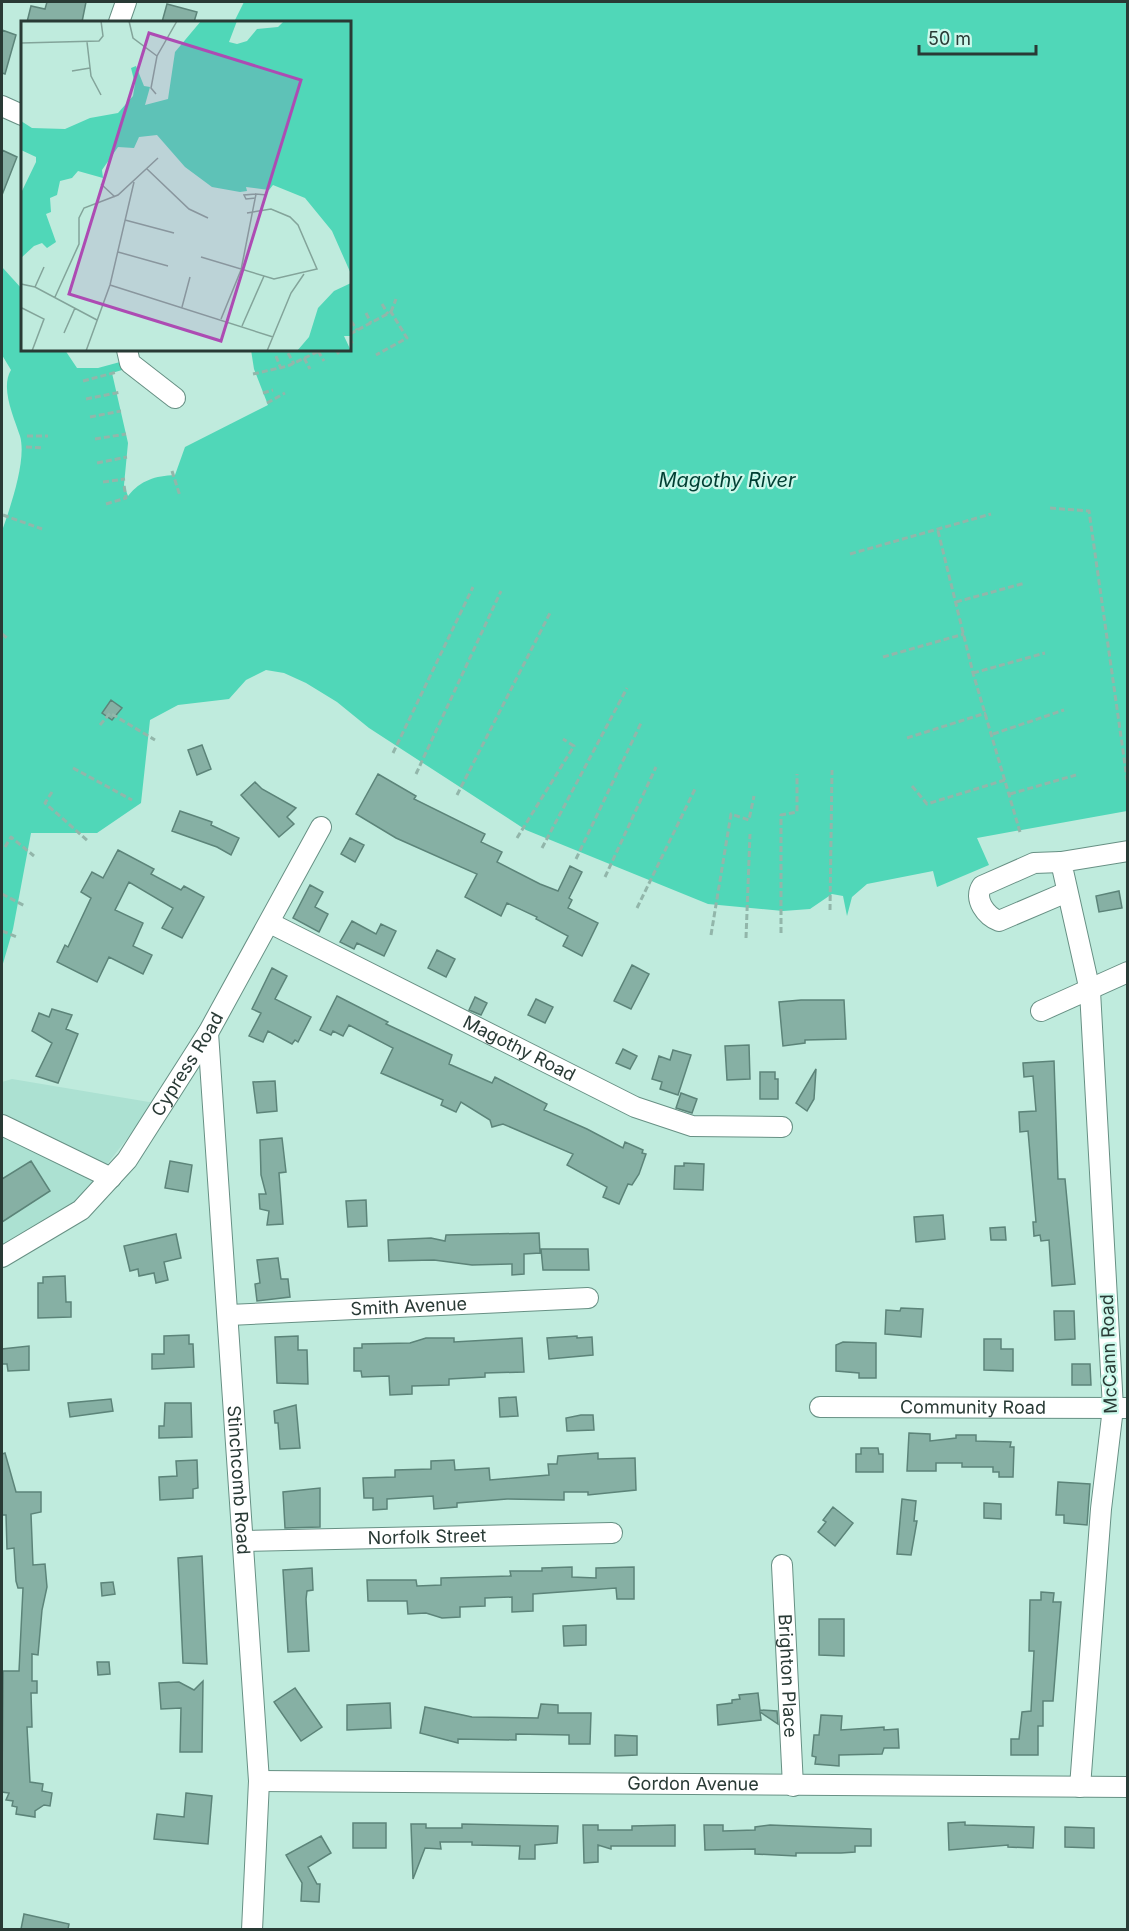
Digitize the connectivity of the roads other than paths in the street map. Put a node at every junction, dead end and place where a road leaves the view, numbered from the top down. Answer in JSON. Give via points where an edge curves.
{"nodes":[{"id":1,"x":126,"y":2,"type":"edge"},
{"id":2,"x":119,"y":21,"type":"edge"},
{"id":3,"x":2,"y":106,"type":"edge"},
{"id":4,"x":21,"y":115,"type":"edge"},
{"id":5,"x":124,"y":361,"type":"edge"},
{"id":6,"x":175,"y":398,"type":"dead end"},
{"id":7,"x":321,"y":827,"type":"dead end"},
{"id":8,"x":1128,"y":851,"type":"edge"},
{"id":9,"x":1061,"y":862,"type":"junction"},
{"id":10,"x":1067,"y":892,"type":"junction"},
{"id":11,"x":270,"y":923,"type":"junction"},
{"id":12,"x":1128,"y":972,"type":"edge"},
{"id":13,"x":1090,"y":991,"type":"junction"},
{"id":14,"x":1041,"y":1011,"type":"dead end"},
{"id":15,"x":208,"y":1033,"type":"junction"},
{"id":16,"x":2,"y":1125,"type":"edge"},
{"id":17,"x":782,"y":1127,"type":"dead end"},
{"id":18,"x":111,"y":1178,"type":"junction"},
{"id":19,"x":2,"y":1257,"type":"edge"},
{"id":20,"x":588,"y":1298,"type":"dead end"},
{"id":21,"x":229,"y":1315,"type":"junction"},
{"id":22,"x":820,"y":1407,"type":"dead end"},
{"id":23,"x":1120,"y":1408,"type":"edge"},
{"id":24,"x":612,"y":1533,"type":"dead end"},
{"id":25,"x":243,"y":1541,"type":"junction"},
{"id":26,"x":782,"y":1565,"type":"dead end"},
{"id":27,"x":258,"y":1781,"type":"junction"},
{"id":28,"x":793,"y":1786,"type":"junction"},
{"id":29,"x":1080,"y":1787,"type":"junction"},
{"id":30,"x":1128,"y":1787,"type":"edge"},
{"id":31,"x":252,"y":1929,"type":"edge"}],
"edges":[{"from":1,"to":2,"type":"street"},
{"from":3,"to":4,"type":"street"},
{"from":5,"to":6,"type":"street"},
{"from":7,"to":11,"type":"street","name":"Cypress Road"},
{"from":8,"to":9,"type":"street"},
{"from":9,"to":10,"type":"street","name":"McCann Road"},
{"from":9,"to":10,"type":"street","via":[[1034,863],[982,886],[978,900],[991,918],[999,921]]},
{"from":10,"to":13,"type":"street","name":"McCann Road"},
{"from":11,"to":15,"type":"street","name":"Cypress Road"},
{"from":11,"to":17,"type":"street","name":"Magothy Road","via":[[635,1107],[692,1126]]},
{"from":12,"to":13,"type":"street"},
{"from":13,"to":14,"type":"street"},
{"from":13,"to":23,"type":"street","name":"McCann Road"},
{"from":15,"to":18,"type":"street","name":"Cypress Road","via":[[127,1160]]},
{"from":15,"to":21,"type":"street","name":"Stinchcomb Road"},
{"from":16,"to":18,"type":"street"},
{"from":18,"to":19,"type":"street","name":"Cypress Road","via":[[81,1210]]},
{"from":20,"to":21,"type":"street","name":"Smith Avenue"},
{"from":21,"to":25,"type":"street","name":"Stinchcomb Road"},
{"from":22,"to":23,"type":"street","name":"Community Road"},
{"from":23,"to":29,"type":"street","name":"McCann Road","via":[[1101,1509]]},
{"from":24,"to":25,"type":"street","name":"Norfolk Street"},
{"from":25,"to":27,"type":"street","name":"Stinchcomb Road"},
{"from":26,"to":28,"type":"street","name":"Brighton Place"},
{"from":27,"to":28,"type":"street","name":"Gordon Avenue"},
{"from":27,"to":31,"type":"street","name":"Stinchcomb Road"},
{"from":28,"to":29,"type":"street","name":"Gordon Avenue"},
{"from":29,"to":30,"type":"street","name":"Gordon Avenue"}]}
